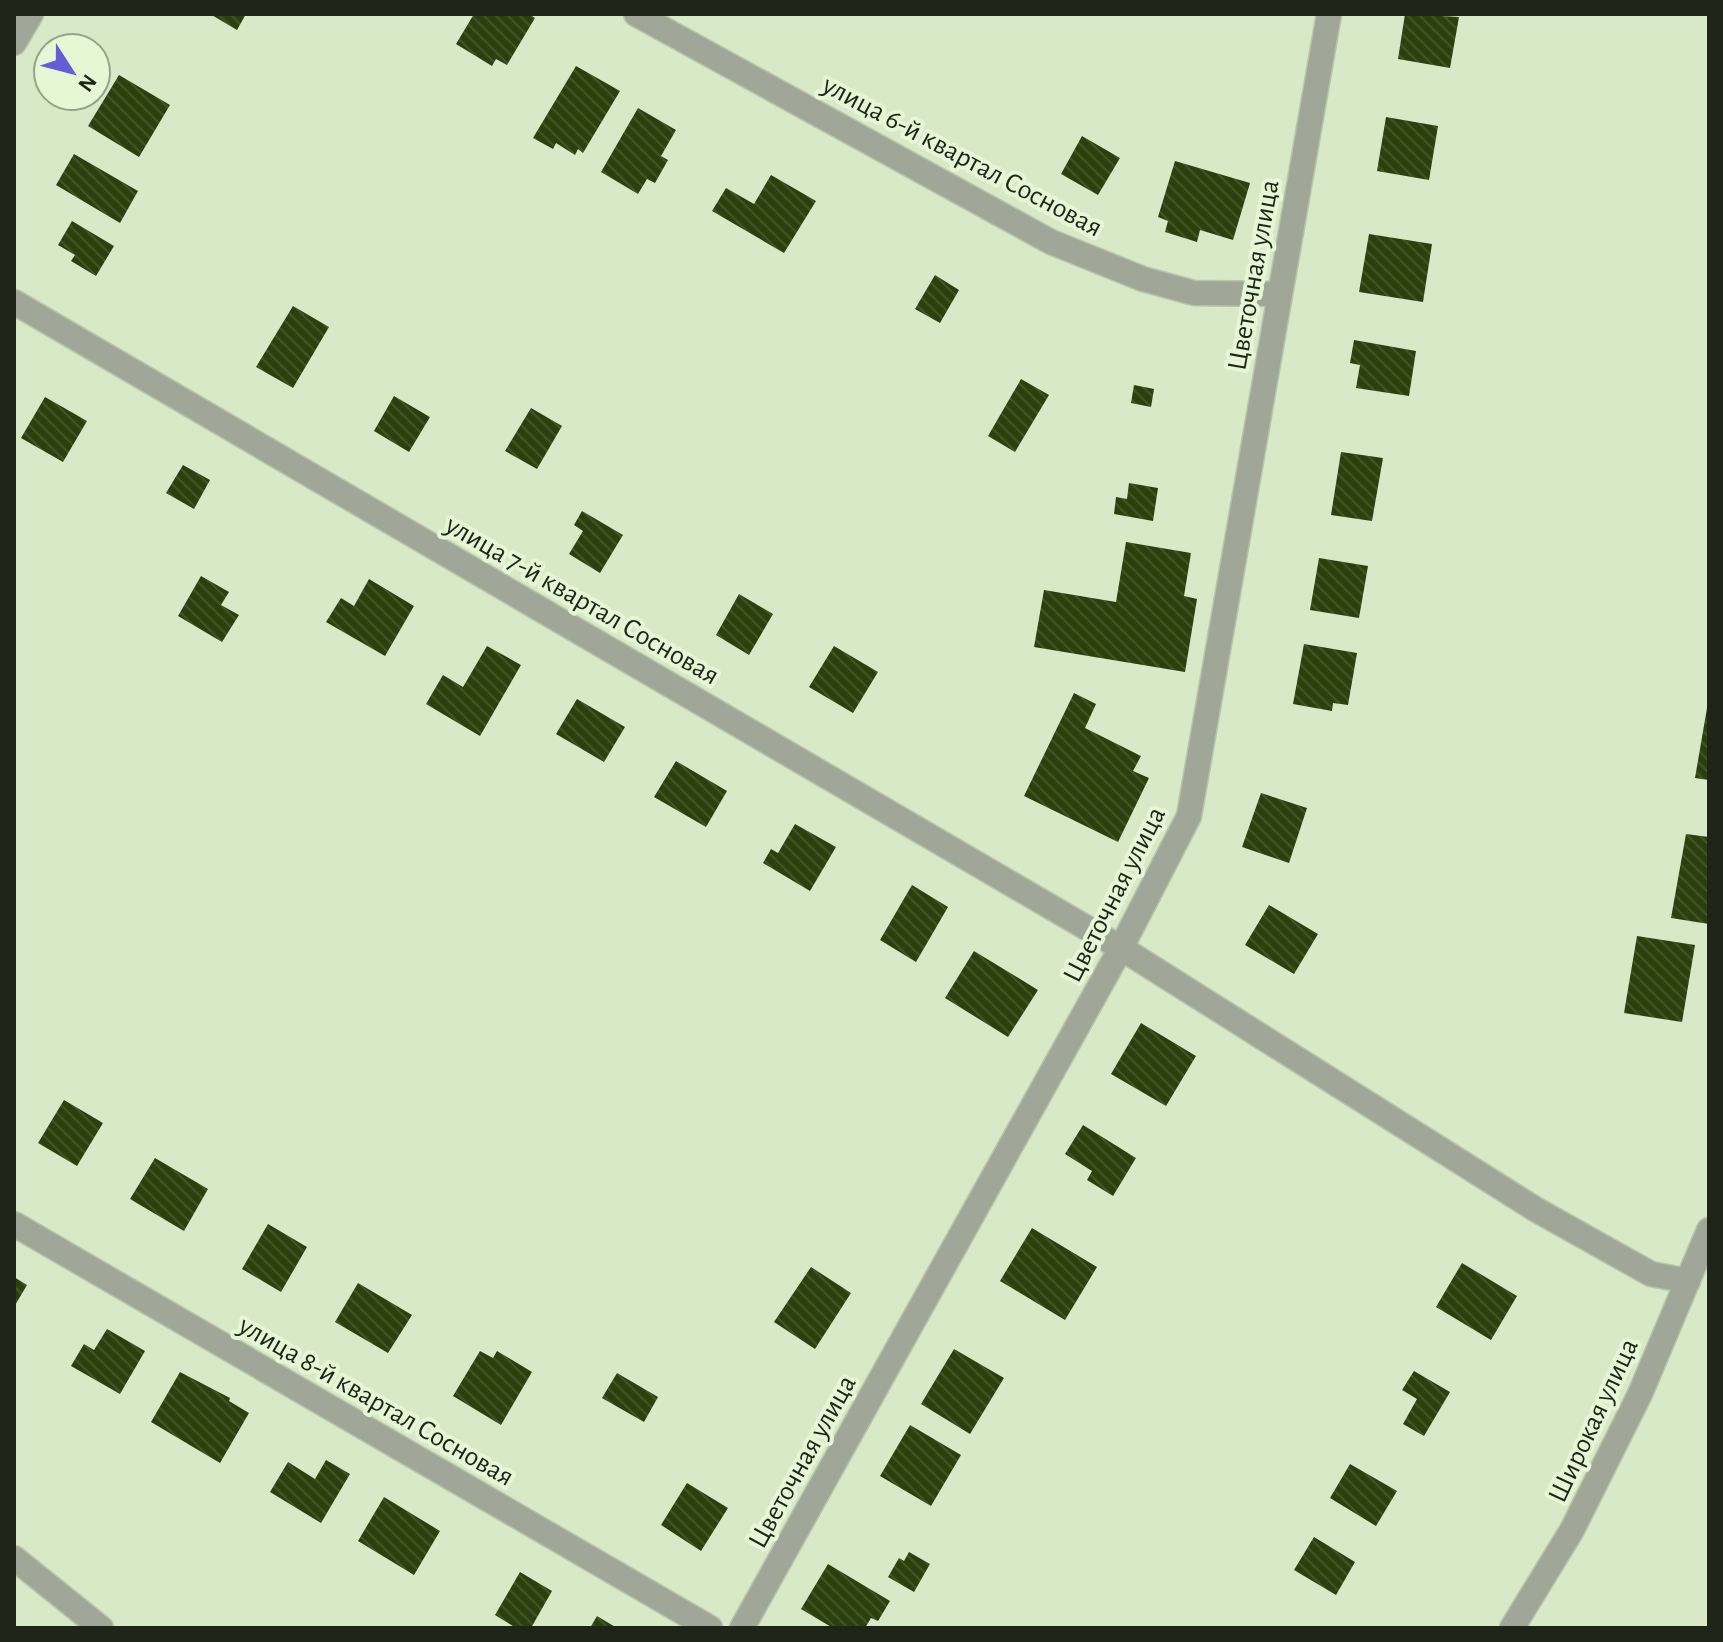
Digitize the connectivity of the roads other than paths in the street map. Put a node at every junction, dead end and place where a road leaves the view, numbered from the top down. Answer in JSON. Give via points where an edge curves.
{"nodes":[{"id":1,"x":31,"y":14,"type":"edge"},
{"id":2,"x":636,"y":14,"type":"edge"},
{"id":3,"x":1329,"y":14,"type":"edge"},
{"id":4,"x":14,"y":43,"type":"edge"},
{"id":5,"x":1278,"y":294,"type":"junction"},
{"id":6,"x":14,"y":302,"type":"edge"},
{"id":7,"x":1121,"y":948,"type":"junction"},
{"id":8,"x":14,"y":1224,"type":"edge"},
{"id":9,"x":1709,"y":1230,"type":"edge"},
{"id":10,"x":1688,"y":1281,"type":"junction"},
{"id":11,"x":14,"y":1558,"type":"edge"},
{"id":12,"x":101,"y":1628,"type":"edge"},
{"id":13,"x":710,"y":1628,"type":"edge"},
{"id":14,"x":742,"y":1628,"type":"edge"},
{"id":15,"x":1512,"y":1628,"type":"edge"}],
"edges":[{"from":1,"to":4,"type":"street"},
{"from":2,"to":5,"type":"street","name":"улица 6-й квартал Сосновая","via":[[1051,242],[1194,293]]},
{"from":3,"to":5,"type":"street","name":"Цветочная улица"},
{"from":5,"to":7,"type":"street","name":"Цветочная улица","via":[[1189,816]]},
{"from":6,"to":7,"type":"street","name":"улица 7-й квартал Сосновая"},
{"from":7,"to":10,"type":"street","name":"улица 7-й квартал Сосновая","via":[[1535,1209],[1651,1274]]},
{"from":7,"to":14,"type":"street","name":"Цветочная улица"},
{"from":8,"to":13,"type":"street","name":"улица 8-й квартал Сосновая"},
{"from":9,"to":10,"type":"street","name":"Широкая улица"},
{"from":10,"to":15,"type":"street","name":"Широкая улица","via":[[1640,1394],[1572,1530]]},
{"from":11,"to":12,"type":"street"}]}
